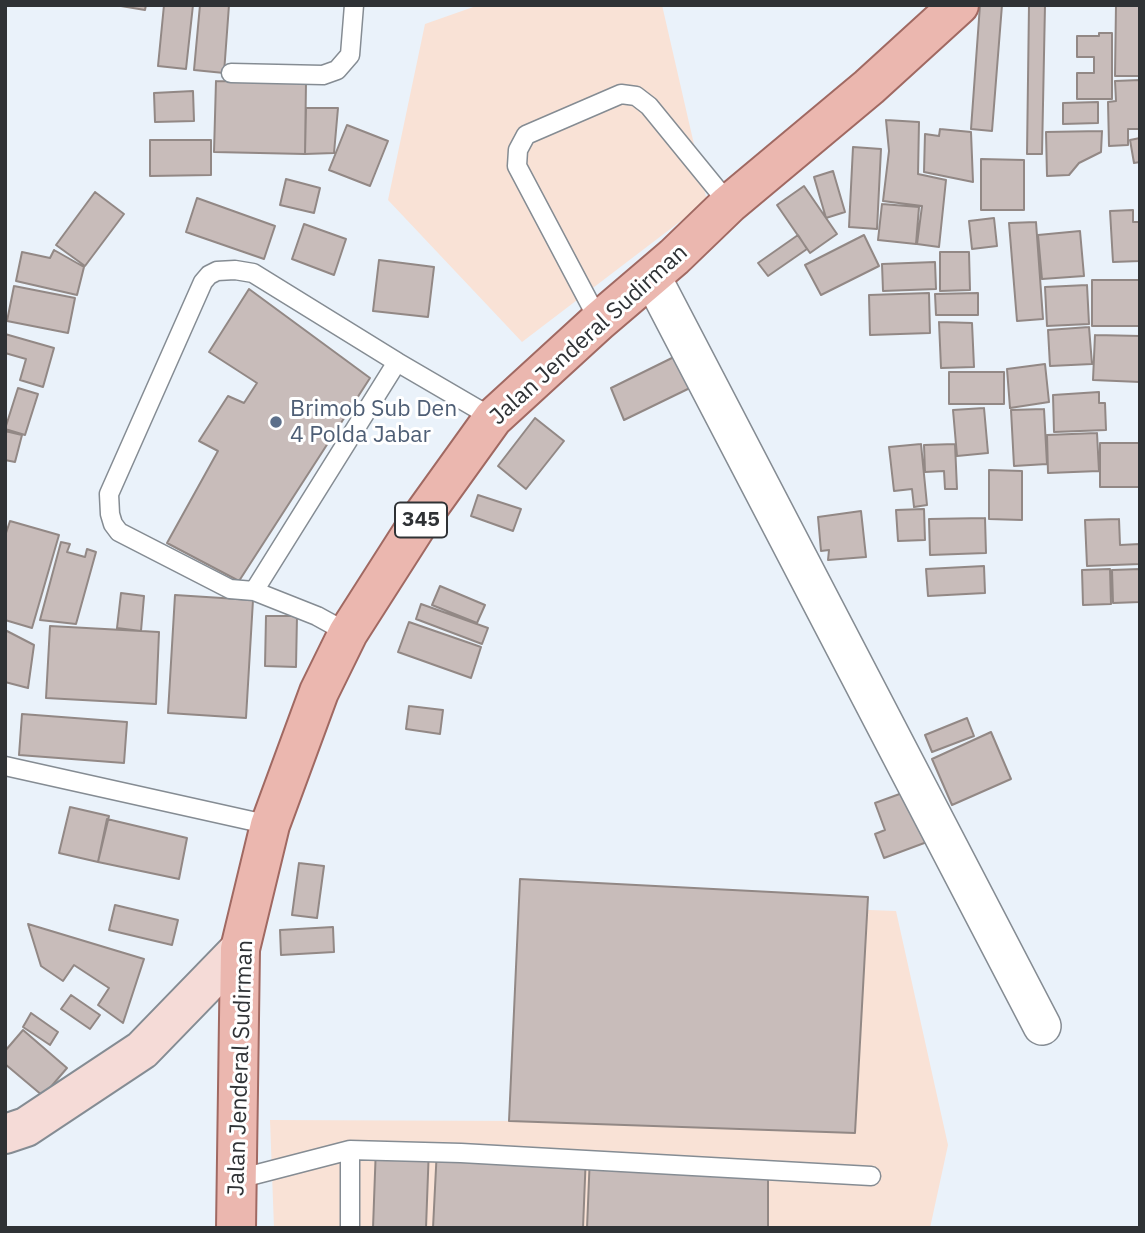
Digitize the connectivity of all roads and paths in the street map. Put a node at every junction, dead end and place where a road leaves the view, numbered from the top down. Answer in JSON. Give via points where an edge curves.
{"nodes":[{"id":1,"x":354,"y":5,"type":"edge"},
{"id":2,"x":959,"y":5,"type":"edge"},
{"id":3,"x":231,"y":73,"type":"dead end"},
{"id":4,"x":729,"y":204,"type":"junction"},
{"id":5,"x":652,"y":277,"type":"junction"},
{"id":6,"x":599,"y":321,"type":"junction"},
{"id":7,"x":397,"y":362,"type":"junction"},
{"id":8,"x":493,"y":418,"type":"junction"},
{"id":9,"x":254,"y":591,"type":"junction"},
{"id":10,"x":348,"y":632,"type":"junction"},
{"id":11,"x":5,"y":766,"type":"edge"},
{"id":12,"x":270,"y":825,"type":"junction"},
{"id":13,"x":240,"y":949,"type":"junction"},
{"id":14,"x":1041,"y":1026,"type":"dead end"},
{"id":15,"x":5,"y":1134,"type":"edge"},
{"id":16,"x":350,"y":1150,"type":"junction"},
{"id":17,"x":871,"y":1176,"type":"dead end"},
{"id":18,"x":238,"y":1179,"type":"junction"},
{"id":19,"x":236,"y":1228,"type":"edge"},
{"id":20,"x":350,"y":1228,"type":"edge"}],
"edges":[{"from":1,"to":3,"type":"lane","via":[[350,55],[337,70],[323,75]]},
{"from":2,"to":4,"type":"main road","name":"Jalan Jenderal Sudirman","number":"345"},
{"from":4,"to":5,"type":"main road","name":"Jalan Jenderal Sudirman","number":"345"},
{"from":4,"to":6,"type":"lane","via":[[636,96],[621,94],[526,135],[518,150],[517,166]]},
{"from":5,"to":6,"type":"main road","name":"Jalan Jenderal Sudirman","number":"345"},
{"from":5,"to":14,"type":"street"},
{"from":6,"to":8,"type":"main road","name":"Jalan Jenderal Sudirman","number":"345"},
{"from":7,"to":8,"type":"lane"},
{"from":7,"to":9,"type":"lane"},
{"from":7,"to":9,"type":"lane","via":[[253,273],[217,271],[203,282],[109,494],[110,514],[119,532],[230,589]]},
{"from":8,"to":10,"type":"main road","name":"Jalan Jenderal Sudirman","number":"345"},
{"from":9,"to":10,"type":"lane"},
{"from":10,"to":12,"type":"main road","name":"Jalan Jenderal Sudirman","number":"345","via":[[319,692]]},
{"from":11,"to":12,"type":"lane"},
{"from":12,"to":13,"type":"main road","name":"Jalan Jenderal Sudirman","number":"345"},
{"from":13,"to":15,"type":"street","via":[[142,1050],[26,1126]]},
{"from":13,"to":18,"type":"main road","name":"Jalan Jenderal Sudirman","number":"345"},
{"from":16,"to":17,"type":"lane"},
{"from":16,"to":18,"type":"lane"},
{"from":16,"to":20,"type":"lane"},
{"from":18,"to":19,"type":"main road","name":"Jalan Jenderal Sudirman","number":"345"}]}
